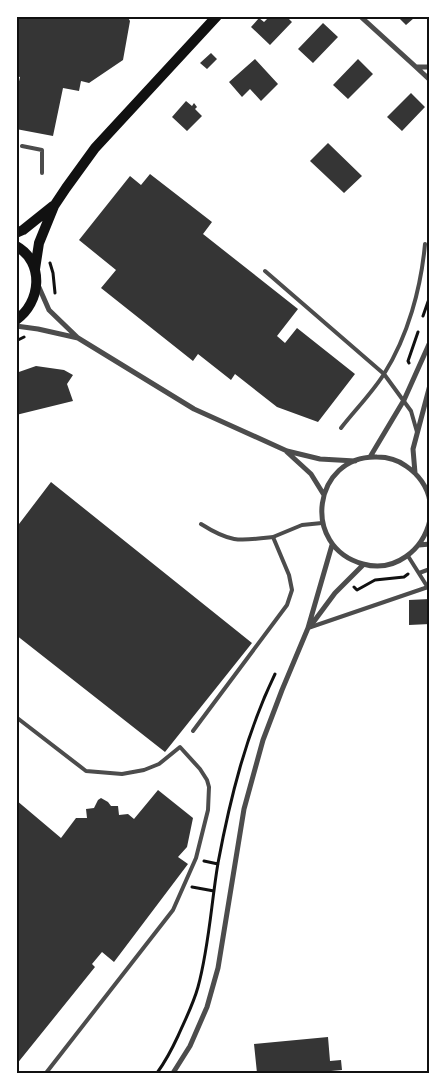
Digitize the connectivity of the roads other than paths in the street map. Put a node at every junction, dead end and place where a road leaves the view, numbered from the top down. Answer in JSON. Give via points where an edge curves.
{"nodes":[{"id":1,"x":217,"y":16,"type":"edge"},
{"id":2,"x":360,"y":16,"type":"edge"},
{"id":3,"x":416,"y":67,"type":"junction"},
{"id":4,"x":430,"y":67,"type":"edge"},
{"id":5,"x":430,"y":80,"type":"edge"},
{"id":6,"x":22,"y":146,"type":"dead end"},
{"id":7,"x":42,"y":174,"type":"dead end"},
{"id":8,"x":54,"y":206,"type":"junction"},
{"id":9,"x":16,"y":234,"type":"edge"},
{"id":10,"x":425,"y":244,"type":"dead end"},
{"id":11,"x":16,"y":246,"type":"edge"},
{"id":12,"x":35,"y":269,"type":"junction"},
{"id":13,"x":264,"y":271,"type":"dead end"},
{"id":14,"x":37,"y":282,"type":"junction"},
{"id":15,"x":16,"y":320,"type":"edge"},
{"id":16,"x":16,"y":326,"type":"edge"},
{"id":17,"x":78,"y":338,"type":"junction"},
{"id":18,"x":430,"y":342,"type":"edge"},
{"id":19,"x":384,"y":374,"type":"junction"},
{"id":20,"x":430,"y":385,"type":"edge"},
{"id":21,"x":404,"y":400,"type":"junction"},
{"id":22,"x":341,"y":428,"type":"dead end"},
{"id":23,"x":417,"y":432,"type":"junction"},
{"id":24,"x":287,"y":451,"type":"junction"},
{"id":25,"x":370,"y":457,"type":"junction"},
{"id":26,"x":355,"y":461,"type":"junction"},
{"id":27,"x":415,"y":473,"type":"junction"},
{"id":28,"x":324,"y":495,"type":"junction"},
{"id":29,"x":430,"y":498,"type":"edge"},
{"id":30,"x":430,"y":502,"type":"edge"},
{"id":31,"x":430,"y":520,"type":"edge"},
{"id":32,"x":322,"y":523,"type":"junction"},
{"id":33,"x":201,"y":524,"type":"dead end"},
{"id":34,"x":273,"y":537,"type":"junction"},
{"id":35,"x":430,"y":544,"type":"edge"},
{"id":36,"x":332,"y":545,"type":"junction"},
{"id":37,"x":419,"y":545,"type":"junction"},
{"id":38,"x":408,"y":556,"type":"junction"},
{"id":39,"x":363,"y":565,"type":"junction"},
{"id":40,"x":430,"y":569,"type":"edge"},
{"id":41,"x":419,"y":573,"type":"junction"},
{"id":42,"x":429,"y":589,"type":"edge"},
{"id":43,"x":308,"y":628,"type":"junction"},
{"id":44,"x":16,"y":717,"type":"edge"},
{"id":45,"x":193,"y":731,"type":"dead end"},
{"id":46,"x":46,"y":1073,"type":"edge"},
{"id":47,"x":173,"y":1073,"type":"edge"}],
"edges":[{"from":1,"to":8,"type":"main road","via":[[95,148]]},
{"from":2,"to":3,"type":"street"},
{"from":3,"to":4,"type":"street"},
{"from":3,"to":5,"type":"street"},
{"from":6,"to":7,"type":"lane","via":[[42,150]]},
{"from":8,"to":9,"type":"main road"},
{"from":8,"to":12,"type":"main road","via":[[38,243]]},
{"from":10,"to":19,"type":"lane","via":[[414,304]]},
{"from":11,"to":12,"type":"main road"},
{"from":12,"to":14,"type":"main road"},
{"from":13,"to":19,"type":"lane"},
{"from":14,"to":15,"type":"main road","via":[[35,296],[28,309]]},
{"from":14,"to":17,"type":"street","via":[[49,310]]},
{"from":16,"to":17,"type":"street"},
{"from":17,"to":24,"type":"street","via":[[194,409]]},
{"from":18,"to":21,"type":"street"},
{"from":19,"to":21,"type":"lane"},
{"from":19,"to":22,"type":"lane"},
{"from":20,"to":23,"type":"street"},
{"from":21,"to":23,"type":"lane"},
{"from":21,"to":25,"type":"street"},
{"from":23,"to":27,"type":"street","via":[[413,449]]},
{"from":24,"to":26,"type":"street","via":[[320,459]]},
{"from":24,"to":28,"type":"street","via":[[310,474]]},
{"from":25,"to":26,"type":"street"},
{"from":25,"to":27,"type":"street","via":[[386,457]]},
{"from":26,"to":28,"type":"street","via":[[341,469]]},
{"from":27,"to":29,"type":"street"},
{"from":28,"to":32,"type":"street"},
{"from":29,"to":30,"type":"street"},
{"from":31,"to":37,"type":"street"},
{"from":32,"to":34,"type":"lane","via":[[302,524]]},
{"from":32,"to":36,"type":"street"},
{"from":33,"to":34,"type":"lane","via":[[238,541]]},
{"from":34,"to":45,"type":"lane","via":[[292,590],[287,605]]},
{"from":35,"to":37,"type":"street"},
{"from":36,"to":39,"type":"street"},
{"from":36,"to":43,"type":"street"},
{"from":37,"to":38,"type":"street"},
{"from":38,"to":39,"type":"street","via":[[379,566]]},
{"from":38,"to":41,"type":"lane"},
{"from":39,"to":43,"type":"street","via":[[346,580]]},
{"from":40,"to":41,"type":"lane"},
{"from":41,"to":42,"type":"lane"},
{"from":42,"to":43,"type":"lane"},
{"from":43,"to":47,"type":"street","via":[[263,740],[244,809],[218,968],[207,1007],[190,1046]]},
{"from":44,"to":46,"type":"lane","via":[[86,771],[122,774],[144,770],[159,764],[180,748],[200,769],[209,787],[208,810],[196,858],[173,910]]}]}
